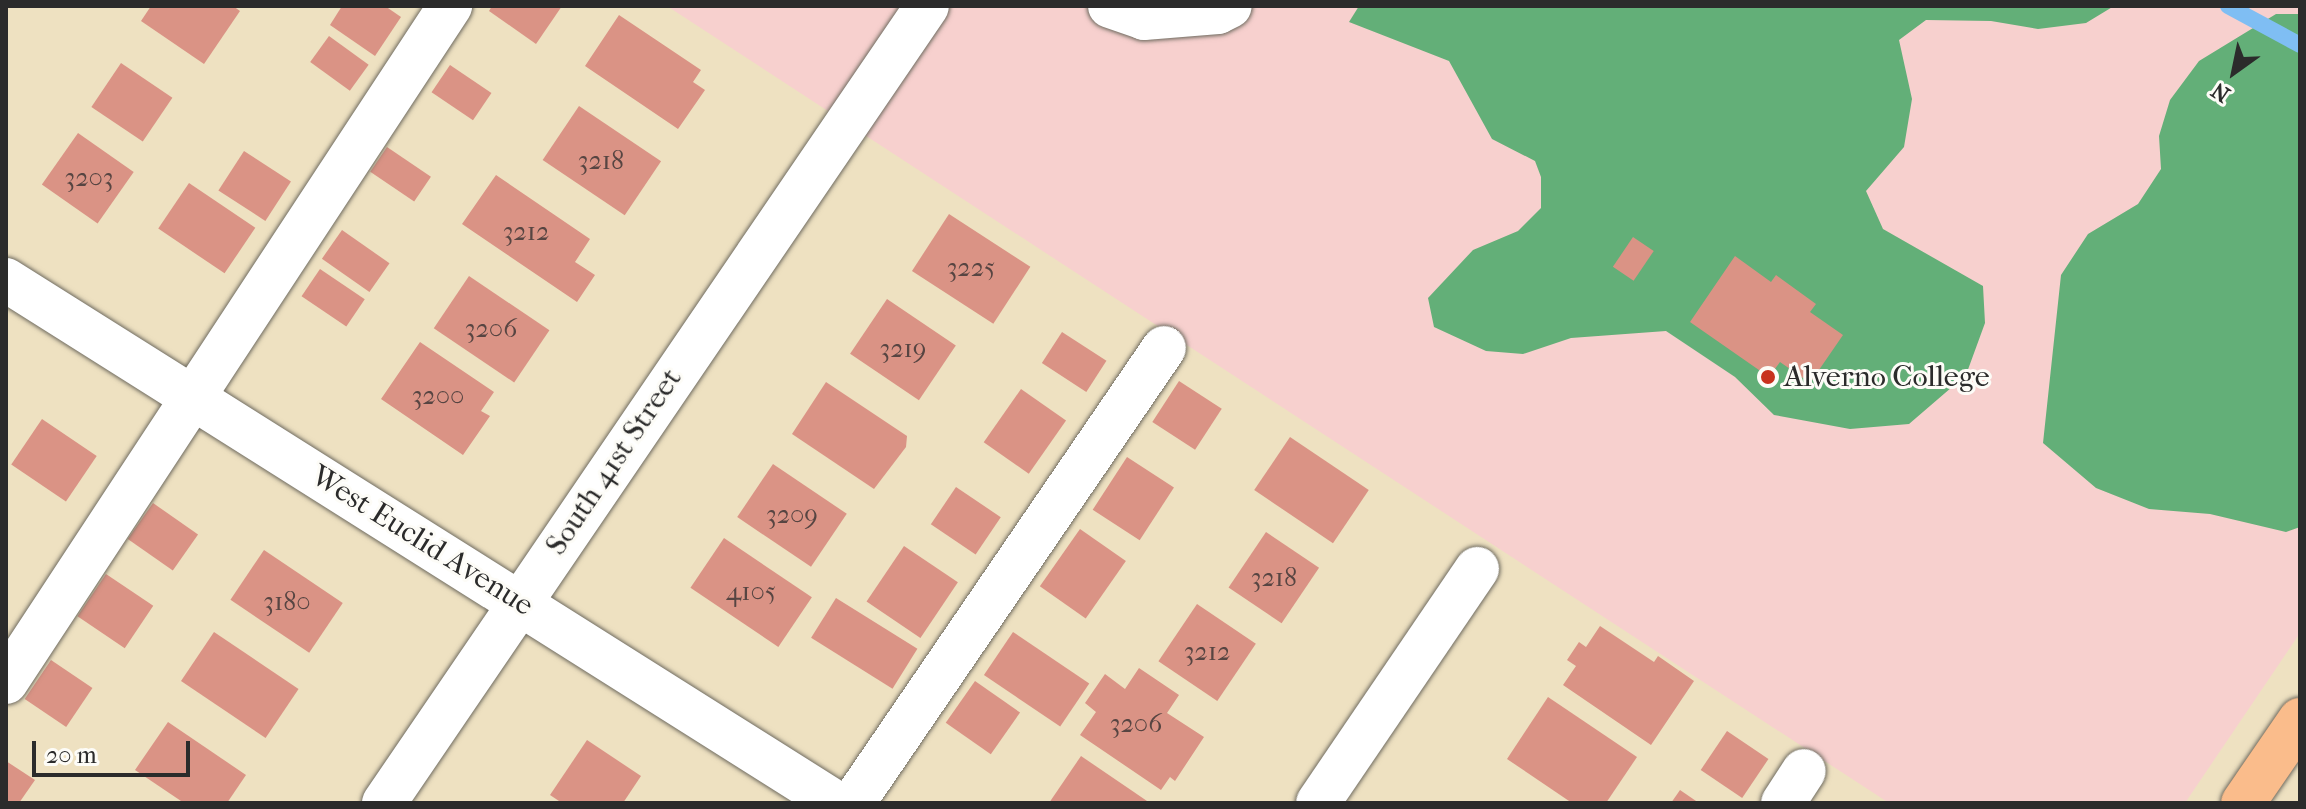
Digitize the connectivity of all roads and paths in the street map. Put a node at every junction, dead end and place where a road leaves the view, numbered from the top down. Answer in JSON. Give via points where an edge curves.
{"nodes":[{"id":1,"x":450,"y":6,"type":"edge"},
{"id":2,"x":927,"y":6,"type":"edge"},
{"id":3,"x":1110,"y":6,"type":"edge"},
{"id":4,"x":1230,"y":6,"type":"edge"},
{"id":5,"x":6,"y":280,"type":"edge"},
{"id":6,"x":1164,"y":348,"type":"dead end"},
{"id":7,"x":195,"y":398,"type":"junction"},
{"id":8,"x":1477,"y":569,"type":"dead end"},
{"id":9,"x":519,"y":602,"type":"junction"},
{"id":10,"x":6,"y":682,"type":"edge"},
{"id":11,"x":2300,"y":720,"type":"edge"},
{"id":12,"x":384,"y":803,"type":"edge"},
{"id":13,"x":836,"y":803,"type":"edge"},
{"id":14,"x":853,"y":803,"type":"edge"},
{"id":15,"x":1318,"y":803,"type":"edge"},
{"id":16,"x":2243,"y":803,"type":"edge"}],
"edges":[{"from":1,"to":7,"type":"street"},
{"from":2,"to":9,"type":"street","name":"South 41st Street"},
{"from":3,"to":4,"type":"street","via":[[1144,18],[1218,12]]},
{"from":5,"to":7,"type":"street","name":"West Euclid Avenue"},
{"from":6,"to":14,"type":"street"},
{"from":7,"to":9,"type":"street","name":"West Euclid Avenue"},
{"from":7,"to":10,"type":"street"},
{"from":8,"to":15,"type":"street"},
{"from":9,"to":12,"type":"street","name":"South 41st Street"},
{"from":9,"to":13,"type":"street","name":"West Euclid Avenue"},
{"from":11,"to":16,"type":"main road"}]}
